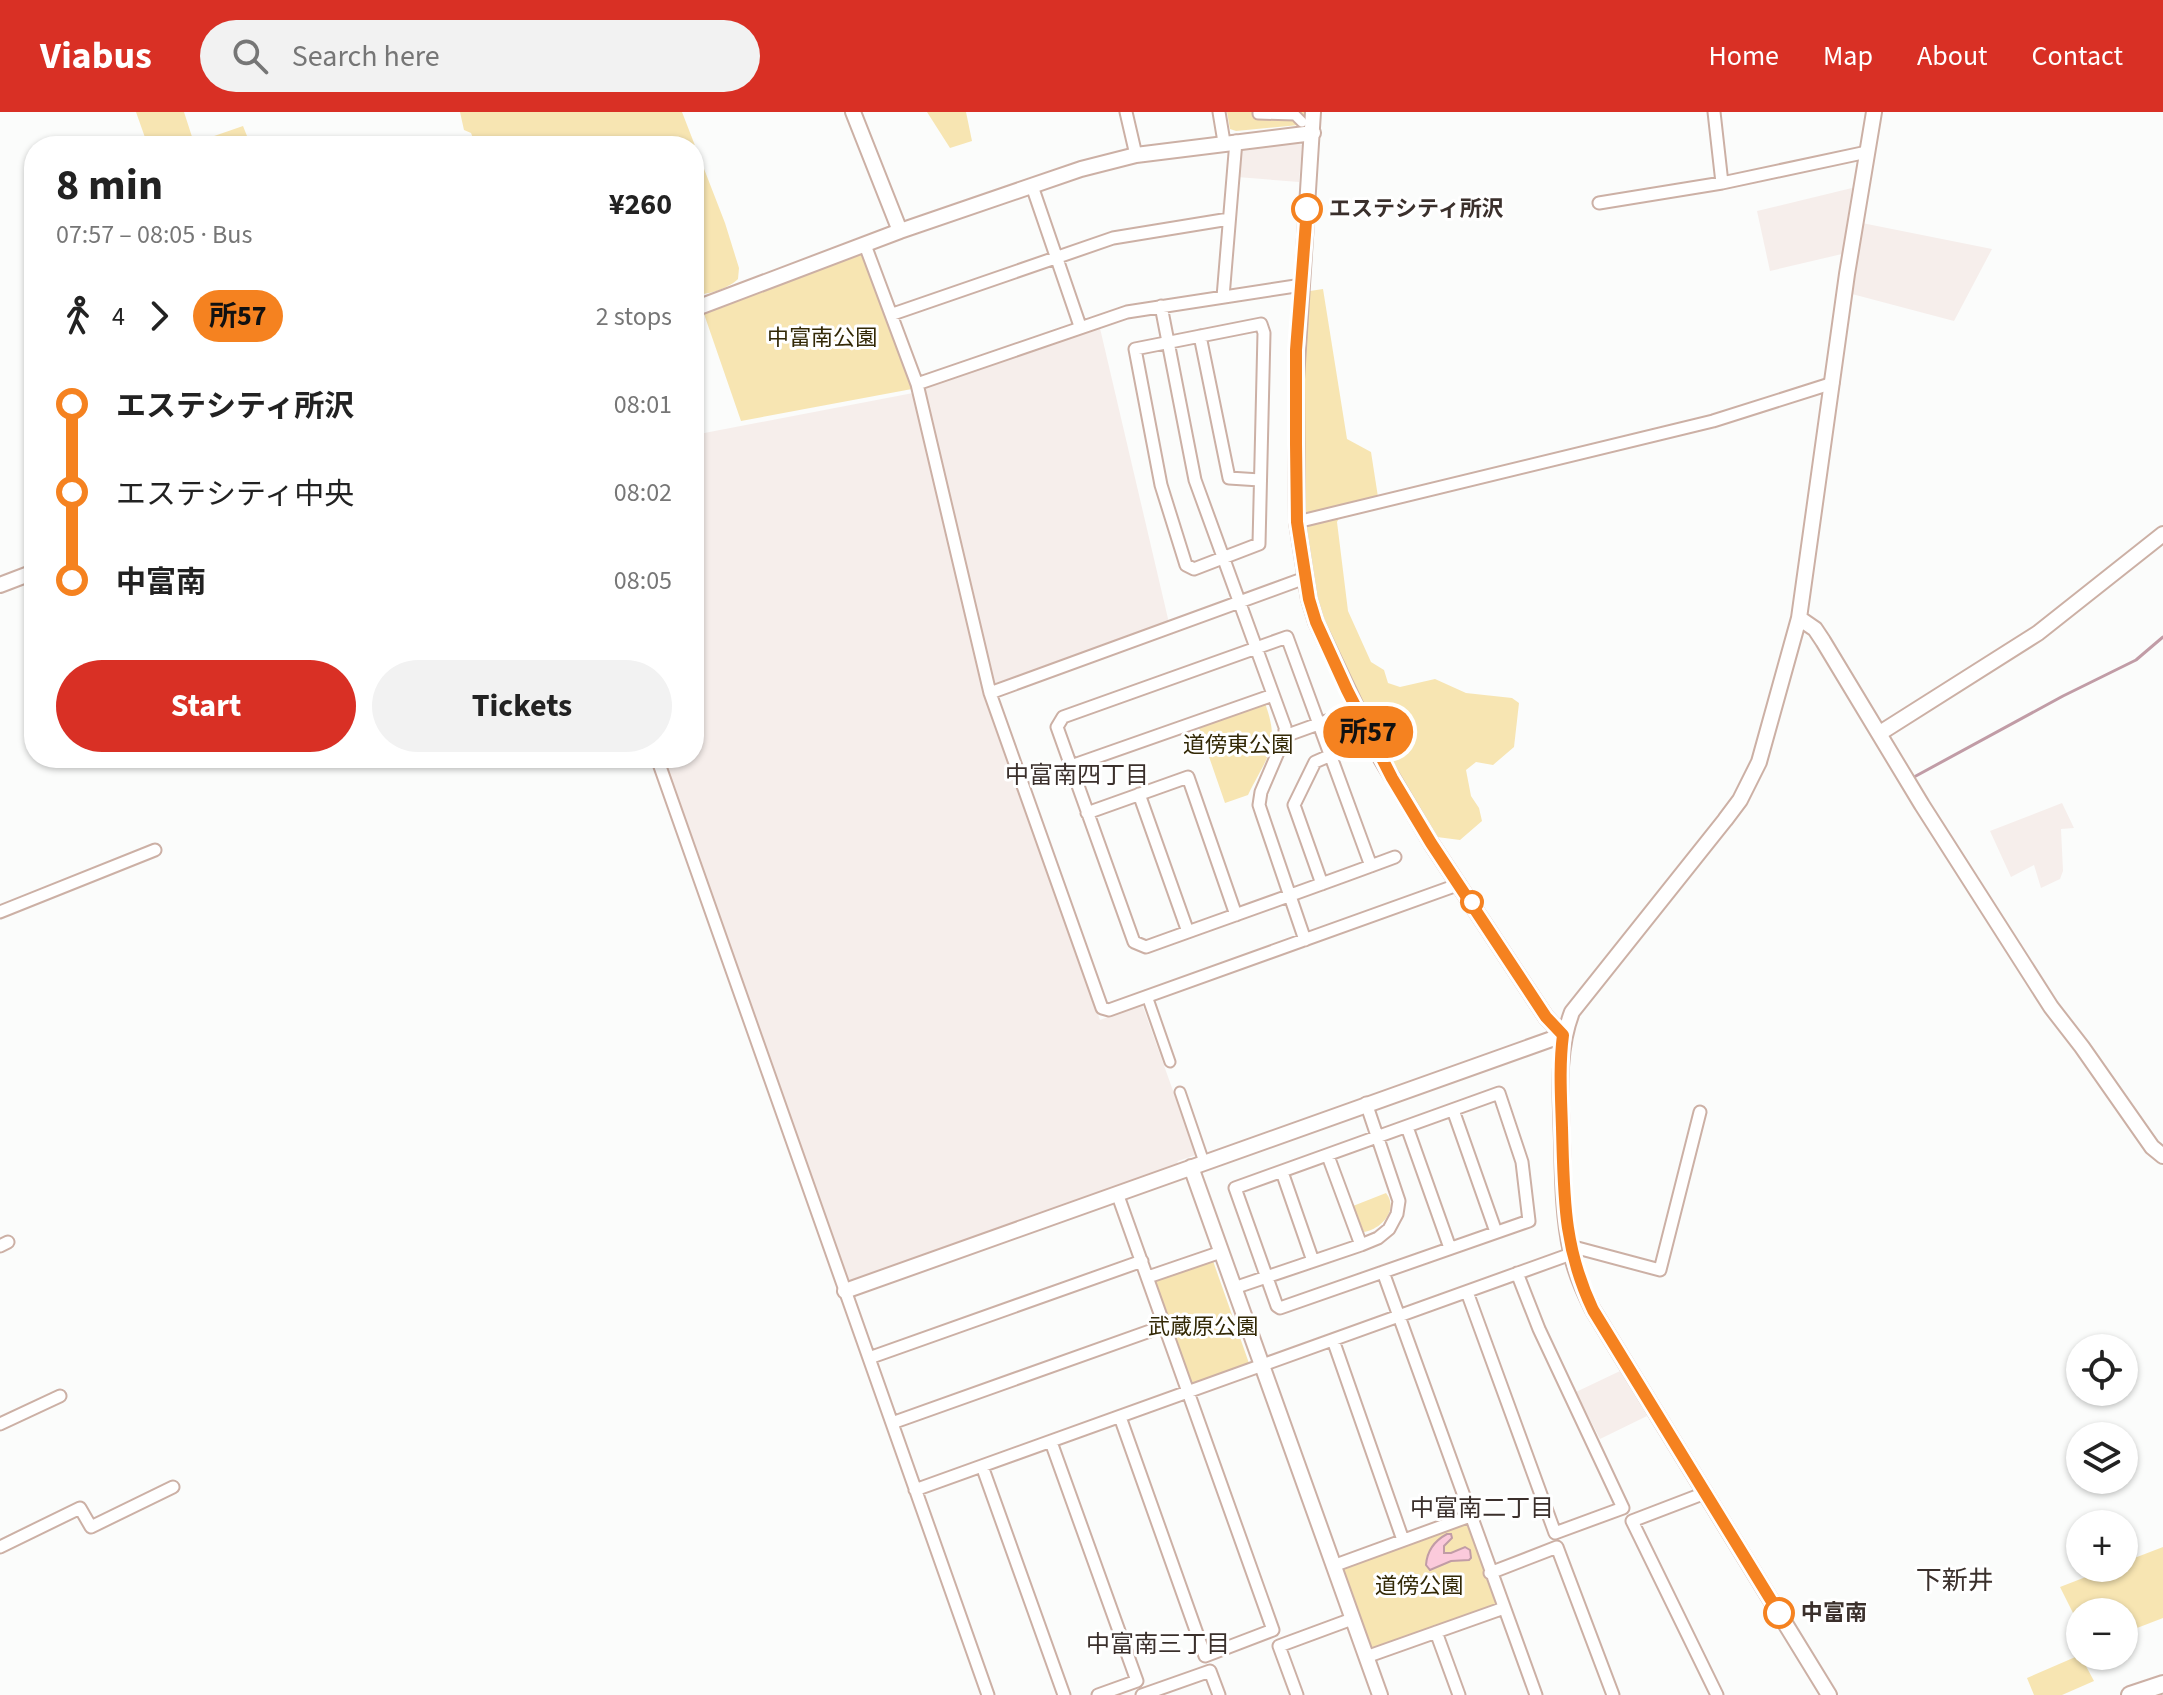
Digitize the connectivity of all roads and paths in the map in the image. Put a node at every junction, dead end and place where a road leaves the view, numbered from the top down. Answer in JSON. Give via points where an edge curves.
{"nodes":[{"id":1,"x":853,"y":112,"type":"edge"},
{"id":2,"x":1126,"y":112,"type":"edge"},
{"id":3,"x":1219,"y":112,"type":"edge"},
{"id":4,"x":1258,"y":112,"type":"edge"},
{"id":5,"x":1714,"y":112,"type":"edge"},
{"id":6,"x":1874,"y":112,"type":"edge"},
{"id":7,"x":1308,"y":117,"type":"edge"},
{"id":8,"x":1313,"y":133,"type":"junction"},
{"id":9,"x":1230,"y":142,"type":"junction"},
{"id":10,"x":1867,"y":152,"type":"junction"},
{"id":11,"x":1136,"y":155,"type":"junction"},
{"id":12,"x":1722,"y":183,"type":"junction"},
{"id":13,"x":1032,"y":186,"type":"junction"},
{"id":14,"x":1599,"y":203,"type":"dead end"},
{"id":15,"x":1229,"y":219,"type":"junction"},
{"id":16,"x":900,"y":231,"type":"junction"},
{"id":17,"x":865,"y":245,"type":"junction"},
{"id":18,"x":1057,"y":257,"type":"junction"},
{"id":19,"x":1302,"y":285,"type":"junction"},
{"id":20,"x":1223,"y":297,"type":"junction"},
{"id":21,"x":704,"y":305,"type":"edge"},
{"id":22,"x":1161,"y":306,"type":"junction"},
{"id":23,"x":893,"y":314,"type":"junction"},
{"id":24,"x":1080,"y":326,"type":"junction"},
{"id":25,"x":1200,"y":336,"type":"junction"},
{"id":26,"x":1168,"y":341,"type":"junction"},
{"id":27,"x":1833,"y":383,"type":"junction"},
{"id":28,"x":917,"y":384,"type":"junction"},
{"id":29,"x":1260,"y":480,"type":"junction"},
{"id":30,"x":1297,"y":522,"type":"junction"},
{"id":31,"x":2163,"y":534,"type":"edge"},
{"id":32,"x":1223,"y":558,"type":"junction"},
{"id":33,"x":24,"y":576,"type":"edge"},
{"id":34,"x":1305,"y":578,"type":"junction"},
{"id":35,"x":0,"y":585,"type":"edge"},
{"id":36,"x":1239,"y":602,"type":"junction"},
{"id":37,"x":1799,"y":618,"type":"junction"},
{"id":38,"x":1256,"y":647,"type":"junction"},
{"id":39,"x":990,"y":693,"type":"junction"},
{"id":40,"x":1273,"y":695,"type":"junction"},
{"id":41,"x":1357,"y":710,"type":"junction"},
{"id":42,"x":1320,"y":724,"type":"junction"},
{"id":43,"x":1880,"y":733,"type":"junction"},
{"id":44,"x":1285,"y":736,"type":"junction"},
{"id":45,"x":1331,"y":755,"type":"junction"},
{"id":46,"x":1071,"y":766,"type":"junction"},
{"id":47,"x":661,"y":768,"type":"edge"},
{"id":48,"x":1139,"y":794,"type":"junction"},
{"id":49,"x":1087,"y":813,"type":"junction"},
{"id":50,"x":155,"y":850,"type":"dead end"},
{"id":51,"x":1395,"y":857,"type":"dead end"},
{"id":52,"x":1371,"y":866,"type":"junction"},
{"id":53,"x":1322,"y":884,"type":"junction"},
{"id":54,"x":1460,"y":884,"type":"junction"},
{"id":55,"x":1290,"y":895,"type":"junction"},
{"id":56,"x":0,"y":912,"type":"edge"},
{"id":57,"x":1236,"y":915,"type":"junction"},
{"id":58,"x":1188,"y":932,"type":"junction"},
{"id":59,"x":1305,"y":940,"type":"junction"},
{"id":60,"x":1147,"y":996,"type":"junction"},
{"id":61,"x":1563,"y":1035,"type":"junction"},
{"id":62,"x":1170,"y":1062,"type":"dead end"},
{"id":63,"x":1180,"y":1092,"type":"dead end"},
{"id":64,"x":1366,"y":1103,"type":"junction"},
{"id":65,"x":1453,"y":1110,"type":"junction"},
{"id":66,"x":1700,"y":1112,"type":"dead end"},
{"id":67,"x":1407,"y":1127,"type":"junction"},
{"id":68,"x":1378,"y":1138,"type":"junction"},
{"id":69,"x":1328,"y":1156,"type":"junction"},
{"id":70,"x":2163,"y":1156,"type":"edge"},
{"id":71,"x":1197,"y":1164,"type":"junction"},
{"id":72,"x":1282,"y":1172,"type":"junction"},
{"id":73,"x":1117,"y":1193,"type":"junction"},
{"id":74,"x":1496,"y":1232,"type":"junction"},
{"id":75,"x":1361,"y":1245,"type":"junction"},
{"id":76,"x":1450,"y":1248,"type":"junction"},
{"id":77,"x":1570,"y":1250,"type":"junction"},
{"id":78,"x":1221,"y":1252,"type":"junction"},
{"id":79,"x":1142,"y":1261,"type":"junction"},
{"id":80,"x":1313,"y":1261,"type":"junction"},
{"id":81,"x":1383,"y":1272,"type":"junction"},
{"id":82,"x":1517,"y":1273,"type":"junction"},
{"id":83,"x":1148,"y":1277,"type":"junction"},
{"id":84,"x":1267,"y":1278,"type":"junction"},
{"id":85,"x":1234,"y":1288,"type":"junction"},
{"id":86,"x":845,"y":1291,"type":"junction"},
{"id":87,"x":1467,"y":1292,"type":"junction"},
{"id":88,"x":1399,"y":1317,"type":"junction"},
{"id":89,"x":1164,"y":1326,"type":"junction"},
{"id":90,"x":1333,"y":1340,"type":"junction"},
{"id":91,"x":869,"y":1358,"type":"junction"},
{"id":92,"x":1261,"y":1367,"type":"junction"},
{"id":93,"x":1188,"y":1393,"type":"junction"},
{"id":94,"x":60,"y":1396,"type":"dead end"},
{"id":95,"x":1120,"y":1417,"type":"junction"},
{"id":96,"x":892,"y":1423,"type":"junction"},
{"id":97,"x":0,"y":1424,"type":"edge"},
{"id":98,"x":1051,"y":1442,"type":"junction"},
{"id":99,"x":982,"y":1466,"type":"junction"},
{"id":100,"x":173,"y":1487,"type":"dead end"},
{"id":101,"x":915,"y":1490,"type":"junction"},
{"id":102,"x":1705,"y":1493,"type":"junction"},
{"id":103,"x":1470,"y":1516,"type":"junction"},
{"id":104,"x":1403,"y":1540,"type":"junction"},
{"id":105,"x":0,"y":1547,"type":"edge"},
{"id":106,"x":1333,"y":1566,"type":"junction"},
{"id":107,"x":1490,"y":1573,"type":"junction"},
{"id":108,"x":1504,"y":1608,"type":"junction"},
{"id":109,"x":1352,"y":1619,"type":"junction"},
{"id":110,"x":1436,"y":1632,"type":"junction"},
{"id":111,"x":1366,"y":1657,"type":"junction"},
{"id":112,"x":2163,"y":1684,"type":"edge"},
{"id":113,"x":988,"y":1695,"type":"edge"},
{"id":114,"x":1064,"y":1695,"type":"edge"},
{"id":115,"x":1098,"y":1695,"type":"edge"},
{"id":116,"x":1142,"y":1695,"type":"edge"},
{"id":117,"x":1219,"y":1695,"type":"edge"},
{"id":118,"x":1297,"y":1695,"type":"edge"},
{"id":119,"x":1380,"y":1695,"type":"edge"},
{"id":120,"x":1459,"y":1695,"type":"edge"},
{"id":121,"x":1536,"y":1695,"type":"edge"},
{"id":122,"x":1613,"y":1695,"type":"edge"},
{"id":123,"x":1717,"y":1695,"type":"edge"},
{"id":124,"x":1829,"y":1695,"type":"edge"},
{"id":125,"x":2130,"y":1695,"type":"edge"}],
"edges":[{"from":1,"to":16,"type":"street"},
{"from":2,"to":11,"type":"street"},
{"from":3,"to":9,"type":"street"},
{"from":4,"to":7,"type":"street"},
{"from":5,"to":12,"type":"street"},
{"from":6,"to":10,"type":"street"},
{"from":7,"to":8,"type":"street"},
{"from":8,"to":9,"type":"street"},
{"from":8,"to":19,"type":"street"},
{"from":9,"to":11,"type":"street"},
{"from":9,"to":15,"type":"street"},
{"from":10,"to":12,"type":"street"},
{"from":10,"to":27,"type":"street"},
{"from":11,"to":13,"type":"street"},
{"from":12,"to":14,"type":"street"},
{"from":13,"to":16,"type":"street"},
{"from":13,"to":18,"type":"street"},
{"from":15,"to":18,"type":"street","via":[[1113,238]]},
{"from":15,"to":20,"type":"street"},
{"from":16,"to":17,"type":"street"},
{"from":17,"to":21,"type":"street"},
{"from":17,"to":23,"type":"street"},
{"from":18,"to":23,"type":"street"},
{"from":18,"to":24,"type":"street"},
{"from":19,"to":20,"type":"street"},
{"from":19,"to":30,"type":"street","via":[[1296,350]]},
{"from":20,"to":22,"type":"street"},
{"from":22,"to":24,"type":"street"},
{"from":22,"to":26,"type":"street"},
{"from":23,"to":28,"type":"street"},
{"from":24,"to":28,"type":"street"},
{"from":25,"to":26,"type":"street"},
{"from":25,"to":29,"type":"street","via":[[1229,478]]},
{"from":25,"to":29,"type":"street","via":[[1261,324]]},
{"from":26,"to":32,"type":"street","via":[[1195,480]]},
{"from":26,"to":32,"type":"street","via":[[1135,349],[1161,485],[1186,565],[1194,569]]},
{"from":27,"to":30,"type":"street","via":[[1713,421]]},
{"from":27,"to":37,"type":"street"},
{"from":28,"to":39,"type":"street"},
{"from":29,"to":32,"type":"street","via":[[1259,544]]},
{"from":30,"to":34,"type":"street"},
{"from":31,"to":43,"type":"street","via":[[2038,633]]},
{"from":32,"to":36,"type":"street"},
{"from":33,"to":35,"type":"street"},
{"from":34,"to":36,"type":"street"},
{"from":34,"to":41,"type":"street","via":[[1316,622]]},
{"from":36,"to":38,"type":"street"},
{"from":36,"to":39,"type":"street"},
{"from":37,"to":43,"type":"street","via":[[1815,629]]},
{"from":37,"to":61,"type":"street","via":[[1759,762],[1740,800],[1582,997]]},
{"from":38,"to":40,"type":"street"},
{"from":38,"to":42,"type":"street","via":[[1287,637]]},
{"from":38,"to":46,"type":"street","via":[[1063,717],[1057,727]]},
{"from":39,"to":60,"type":"street","via":[[1102,1008]]},
{"from":40,"to":44,"type":"street"},
{"from":40,"to":46,"type":"street"},
{"from":41,"to":42,"type":"street"},
{"from":41,"to":54,"type":"street","via":[[1404,799]]},
{"from":42,"to":44,"type":"street"},
{"from":42,"to":45,"type":"street"},
{"from":43,"to":70,"type":"street","via":[[2051,1007]]},
{"from":44,"to":55,"type":"street","via":[[1259,805]]},
{"from":45,"to":52,"type":"street"},
{"from":45,"to":53,"type":"street","via":[[1315,762],[1294,805]]},
{"from":46,"to":49,"type":"street"},
{"from":47,"to":86,"type":"street"},
{"from":48,"to":49,"type":"street"},
{"from":48,"to":57,"type":"street","via":[[1188,777]]},
{"from":48,"to":58,"type":"street"},
{"from":49,"to":58,"type":"street","via":[[1134,942],[1146,947]]},
{"from":50,"to":56,"type":"street"},
{"from":51,"to":52,"type":"street"},
{"from":52,"to":53,"type":"street"},
{"from":53,"to":55,"type":"street"},
{"from":54,"to":59,"type":"street"},
{"from":54,"to":61,"type":"street"},
{"from":55,"to":57,"type":"street"},
{"from":55,"to":59,"type":"street"},
{"from":57,"to":58,"type":"street"},
{"from":59,"to":60,"type":"street"},
{"from":60,"to":62,"type":"street"},
{"from":61,"to":64,"type":"street"},
{"from":61,"to":77,"type":"street","via":[[1564,1205]]},
{"from":63,"to":71,"type":"street"},
{"from":64,"to":68,"type":"street"},
{"from":64,"to":71,"type":"street"},
{"from":65,"to":67,"type":"street"},
{"from":65,"to":74,"type":"street"},
{"from":65,"to":74,"type":"street","via":[[1499,1093],[1522,1162],[1529,1221]]},
{"from":66,"to":77,"type":"street","via":[[1660,1270]]},
{"from":67,"to":68,"type":"street"},
{"from":67,"to":76,"type":"street"},
{"from":68,"to":69,"type":"street"},
{"from":68,"to":75,"type":"street","via":[[1399,1207],[1389,1229]]},
{"from":69,"to":72,"type":"street"},
{"from":69,"to":75,"type":"street"},
{"from":71,"to":73,"type":"street"},
{"from":71,"to":78,"type":"street"},
{"from":72,"to":80,"type":"street"},
{"from":72,"to":84,"type":"street","via":[[1235,1188]]},
{"from":73,"to":79,"type":"street"},
{"from":73,"to":86,"type":"street"},
{"from":74,"to":76,"type":"street"},
{"from":75,"to":80,"type":"street"},
{"from":76,"to":81,"type":"street"},
{"from":77,"to":82,"type":"street"},
{"from":77,"to":102,"type":"street","via":[[1593,1310]]},
{"from":78,"to":83,"type":"street"},
{"from":78,"to":85,"type":"street"},
{"from":79,"to":83,"type":"street"},
{"from":79,"to":91,"type":"street"},
{"from":80,"to":84,"type":"street"},
{"from":81,"to":84,"type":"street","via":[[1280,1308]]},
{"from":81,"to":88,"type":"street"},
{"from":82,"to":87,"type":"street"},
{"from":82,"to":87,"type":"street","via":[[1623,1508],[1555,1533]]},
{"from":83,"to":89,"type":"street"},
{"from":84,"to":85,"type":"street"},
{"from":85,"to":92,"type":"street"},
{"from":86,"to":91,"type":"street"},
{"from":87,"to":88,"type":"street"},
{"from":88,"to":90,"type":"street"},
{"from":88,"to":103,"type":"street"},
{"from":89,"to":93,"type":"street"},
{"from":89,"to":96,"type":"street"},
{"from":90,"to":92,"type":"street"},
{"from":90,"to":104,"type":"street"},
{"from":91,"to":96,"type":"street"},
{"from":92,"to":93,"type":"street"},
{"from":92,"to":106,"type":"street"},
{"from":93,"to":95,"type":"street"},
{"from":93,"to":95,"type":"street","via":[[1273,1630],[1205,1656]]},
{"from":94,"to":97,"type":"street"},
{"from":95,"to":98,"type":"street"},
{"from":96,"to":101,"type":"street"},
{"from":98,"to":99,"type":"street"},
{"from":98,"to":115,"type":"street","via":[[1137,1681]]},
{"from":99,"to":101,"type":"street"},
{"from":99,"to":114,"type":"street"},
{"from":100,"to":105,"type":"street","via":[[91,1527],[80,1508]]},
{"from":101,"to":113,"type":"street"},
{"from":102,"to":123,"type":"street","via":[[1632,1521]]},
{"from":102,"to":124,"type":"street"},
{"from":103,"to":104,"type":"street"},
{"from":103,"to":107,"type":"street"},
{"from":104,"to":106,"type":"street"},
{"from":106,"to":109,"type":"street"},
{"from":107,"to":108,"type":"street"},
{"from":107,"to":122,"type":"street","via":[[1557,1547]]},
{"from":108,"to":110,"type":"street"},
{"from":108,"to":121,"type":"street"},
{"from":109,"to":111,"type":"street"},
{"from":109,"to":118,"type":"street","via":[[1279,1646]]},
{"from":110,"to":111,"type":"street"},
{"from":110,"to":120,"type":"street"},
{"from":111,"to":119,"type":"street"},
{"from":112,"to":125,"type":"main road"},
{"from":116,"to":117,"type":"street","via":[[1210,1671]]}]}
